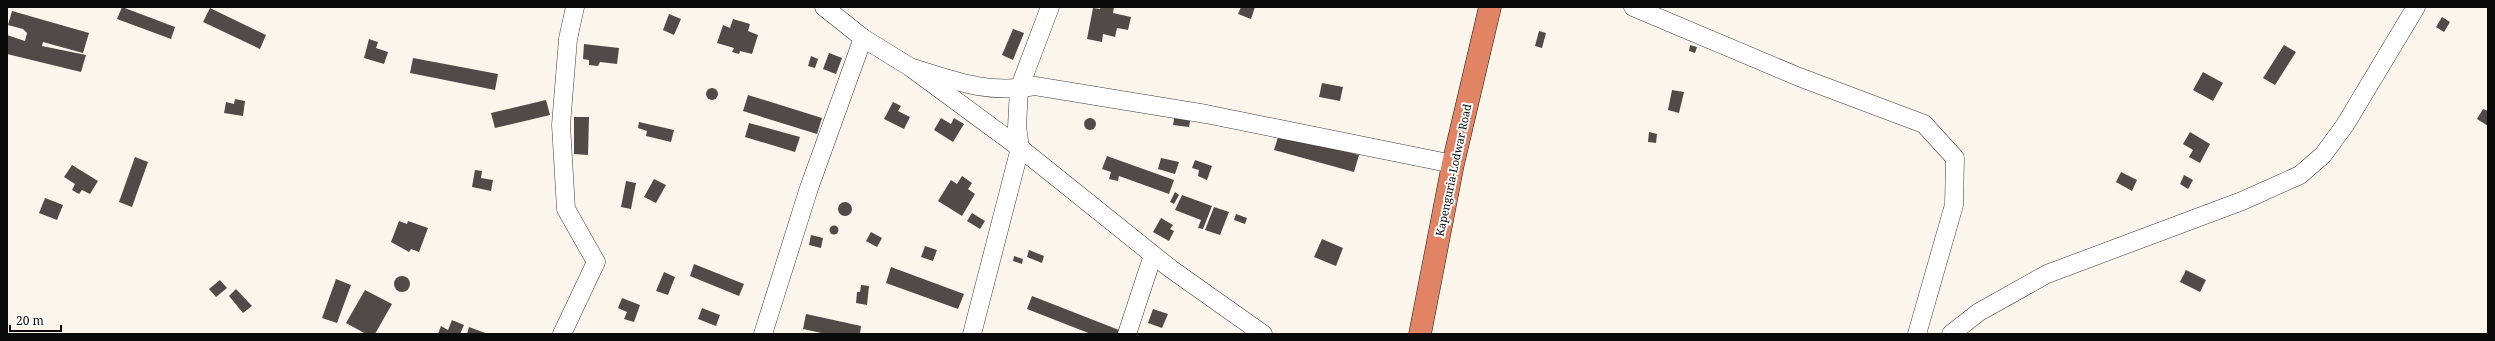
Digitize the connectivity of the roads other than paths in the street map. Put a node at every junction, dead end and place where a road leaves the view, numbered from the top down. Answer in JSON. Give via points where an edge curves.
{"nodes":[{"id":1,"x":575,"y":7,"type":"edge"},
{"id":2,"x":824,"y":7,"type":"edge"},
{"id":3,"x":1050,"y":7,"type":"edge"},
{"id":4,"x":1490,"y":7,"type":"edge"},
{"id":5,"x":1634,"y":7,"type":"edge"},
{"id":6,"x":2416,"y":7,"type":"edge"},
{"id":7,"x":863,"y":38,"type":"junction"},
{"id":8,"x":910,"y":67,"type":"junction"},
{"id":9,"x":1019,"y":89,"type":"junction"},
{"id":10,"x":1020,"y":148,"type":"junction"},
{"id":11,"x":1453,"y":164,"type":"junction"},
{"id":12,"x":1153,"y":255,"type":"junction"},
{"id":13,"x":562,"y":334,"type":"edge"},
{"id":14,"x":763,"y":334,"type":"edge"},
{"id":15,"x":972,"y":334,"type":"edge"},
{"id":16,"x":1127,"y":334,"type":"edge"},
{"id":17,"x":1263,"y":334,"type":"edge"},
{"id":18,"x":1420,"y":334,"type":"edge"},
{"id":19,"x":1917,"y":334,"type":"edge"},
{"id":20,"x":1951,"y":334,"type":"edge"}],
"edges":[{"from":1,"to":13,"type":"street","via":[[568,39],[561,125],[566,209],[596,262]]},
{"from":2,"to":7,"type":"street"},
{"from":3,"to":9,"type":"street"},
{"from":4,"to":11,"type":"highway","name":"Kapenguria-Lodwar Road"},
{"from":5,"to":19,"type":"street","via":[[1799,77],[1924,124],[1955,158],[1954,205]]},
{"from":6,"to":20,"type":"street","via":[[2345,125],[2323,155],[2300,174],[2242,201],[2047,274],[1979,312]]},
{"from":7,"to":8,"type":"street"},
{"from":7,"to":14,"type":"street","via":[[809,188]]},
{"from":8,"to":9,"type":"street","via":[[974,86]]},
{"from":8,"to":10,"type":"street"},
{"from":9,"to":10,"type":"street","via":[[1017,127]]},
{"from":9,"to":11,"type":"street","via":[[1035,86],[1206,114]]},
{"from":10,"to":12,"type":"street"},
{"from":10,"to":15,"type":"street"},
{"from":11,"to":18,"type":"highway","name":"Kapenguria-Lodwar Road"},
{"from":12,"to":16,"type":"street"},
{"from":12,"to":17,"type":"street","via":[[1230,313]]}]}
